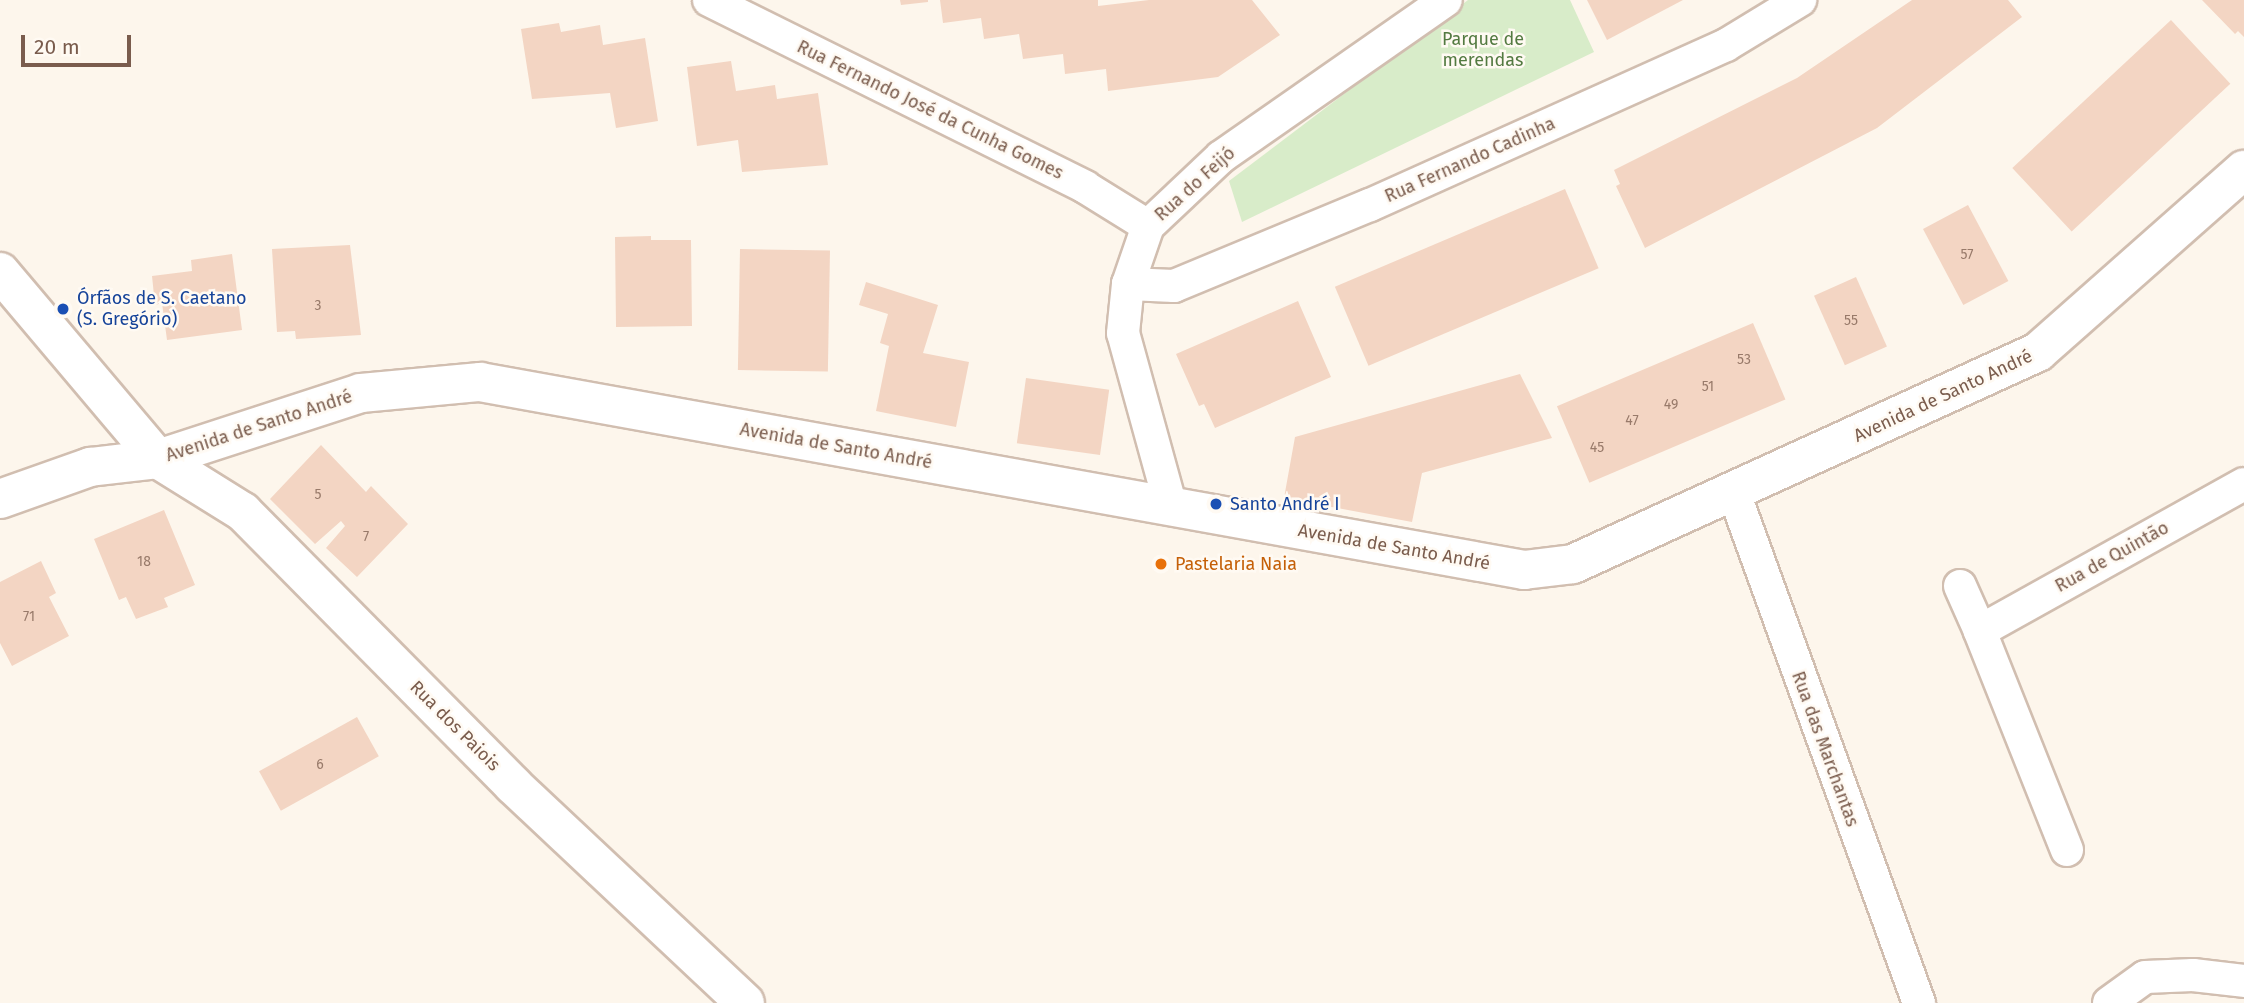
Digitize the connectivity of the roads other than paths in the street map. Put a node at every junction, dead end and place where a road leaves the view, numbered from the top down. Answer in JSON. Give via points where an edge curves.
{"nodes":[{"id":1,"x":709,"y":0,"type":"edge"},
{"id":2,"x":1446,"y":0,"type":"edge"},
{"id":3,"x":1800,"y":0,"type":"edge"},
{"id":4,"x":2244,"y":170,"type":"edge"},
{"id":5,"x":1148,"y":226,"type":"junction"},
{"id":6,"x":0,"y":272,"type":"edge"},
{"id":7,"x":1128,"y":284,"type":"junction"},
{"id":8,"x":158,"y":459,"type":"junction"},
{"id":9,"x":2244,"y":484,"type":"edge"},
{"id":10,"x":1734,"y":493,"type":"junction"},
{"id":11,"x":0,"y":499,"type":"edge"},
{"id":12,"x":1171,"y":507,"type":"junction"},
{"id":13,"x":1960,"y":586,"type":"dead end"},
{"id":14,"x":1980,"y":631,"type":"junction"},
{"id":15,"x":2067,"y":850,"type":"dead end"},
{"id":16,"x":2244,"y":981,"type":"edge"},
{"id":17,"x":745,"y":1003,"type":"edge"},
{"id":18,"x":1919,"y":1003,"type":"edge"},
{"id":19,"x":2109,"y":1003,"type":"edge"}],
"edges":[{"from":1,"to":5,"type":"street","name":"Rua Fernando José da Cunha Gomes","via":[[1086,187]]},
{"from":2,"to":5,"type":"street","name":"Rua do Feijó","via":[[1220,156]]},
{"from":3,"to":7,"type":"street","name":"Rua Fernando Cadinha","via":[[1726,45],[1370,205],[1174,286]]},
{"from":4,"to":10,"type":"street","name":"Avenida de Santo André","via":[[2038,352]]},
{"from":5,"to":7,"type":"street","name":"Rua do Feijó"},
{"from":6,"to":8,"type":"street","name":"Rua dos Paiois"},
{"from":7,"to":12,"type":"street","name":"Rua do Feijó","via":[[1124,333]]},
{"from":8,"to":11,"type":"street","name":"Avenida de Santo André","via":[[90,467]]},
{"from":8,"to":12,"type":"street","name":"Avenida de Santo André","via":[[361,393],[480,382]]},
{"from":8,"to":17,"type":"street","name":"Rua dos Paiois","via":[[243,512],[513,785]]},
{"from":9,"to":14,"type":"street","name":"Rua de Quintão"},
{"from":10,"to":12,"type":"street","name":"Avenida de Santo André","via":[[1573,564],[1524,570]]},
{"from":10,"to":18,"type":"street","name":"Rua das Marchantas"},
{"from":13,"to":14,"type":"street"},
{"from":14,"to":15,"type":"street"},
{"from":16,"to":19,"type":"street","via":[[2145,976]]}]}
